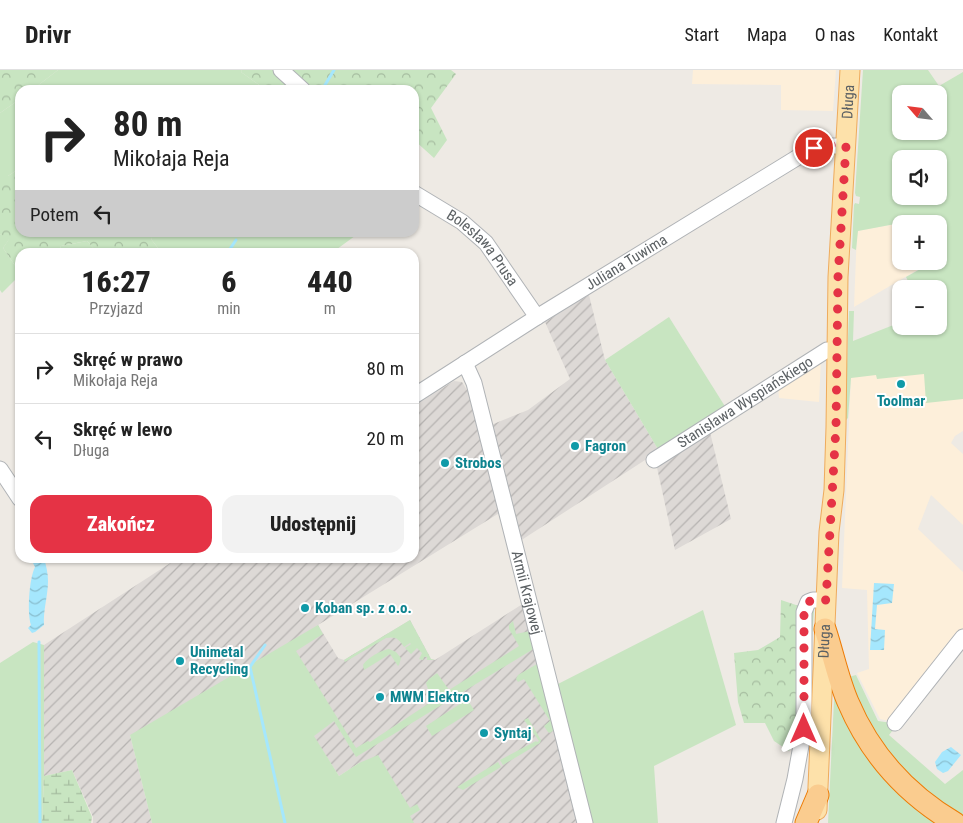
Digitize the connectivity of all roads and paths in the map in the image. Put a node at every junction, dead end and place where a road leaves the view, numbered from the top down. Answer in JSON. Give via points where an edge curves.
{"nodes":[{"id":1,"x":281,"y":70,"type":"edge"},
{"id":2,"x":850,"y":70,"type":"edge"},
{"id":3,"x":298,"y":85,"type":"edge"},
{"id":4,"x":846,"y":146,"type":"junction"},
{"id":5,"x":419,"y":196,"type":"edge"},
{"id":6,"x":537,"y":317,"type":"junction"},
{"id":7,"x":837,"y":350,"type":"junction"},
{"id":8,"x":465,"y":363,"type":"junction"},
{"id":9,"x":419,"y":393,"type":"edge"},
{"id":10,"x":654,"y":460,"type":"dead end"},
{"id":11,"x":0,"y":469,"type":"edge"},
{"id":12,"x":15,"y":492,"type":"edge"},
{"id":13,"x":826,"y":600,"type":"junction"},
{"id":14,"x":825,"y":629,"type":"junction"},
{"id":15,"x":963,"y":637,"type":"edge"},
{"id":16,"x":895,"y":723,"type":"dead end"},
{"id":17,"x":818,"y":795,"type":"junction"},
{"id":18,"x":585,"y":823,"type":"edge"},
{"id":19,"x":784,"y":823,"type":"edge"},
{"id":20,"x":806,"y":823,"type":"edge"},
{"id":21,"x":817,"y":823,"type":"edge"},
{"id":22,"x":955,"y":823,"type":"edge"}],
"edges":[{"from":1,"to":3,"type":"street"},
{"from":2,"to":4,"type":"main road","name":"Długa"},
{"from":4,"to":6,"type":"street","name":"Juliana Tuwima","via":[[821,146],[802,154]]},
{"from":4,"to":7,"type":"main road","name":"Długa"},
{"from":5,"to":6,"type":"street","name":"Bolesława Prusa","via":[[482,238]]},
{"from":6,"to":8,"type":"street","name":"Juliana Tuwima"},
{"from":7,"to":10,"type":"street","name":"Stanisława Wyspiańskiego","via":[[826,350]]},
{"from":7,"to":13,"type":"main road","name":"Długa"},
{"from":8,"to":9,"type":"street","name":"Juliana Tuwima"},
{"from":8,"to":18,"type":"street","name":"Armii Krajowej","via":[[474,384]]},
{"from":11,"to":12,"type":"street"},
{"from":13,"to":14,"type":"main road","name":"Długa"},
{"from":13,"to":19,"type":"street","via":[[808,602],[804,612],[804,729]]},
{"from":14,"to":17,"type":"main road","name":"Długa"},
{"from":14,"to":22,"type":"highway","via":[[847,700],[870,744],[902,784]]},
{"from":15,"to":16,"type":"street"},
{"from":17,"to":20,"type":"highway"},
{"from":17,"to":21,"type":"main road","name":"Długa"}]}
